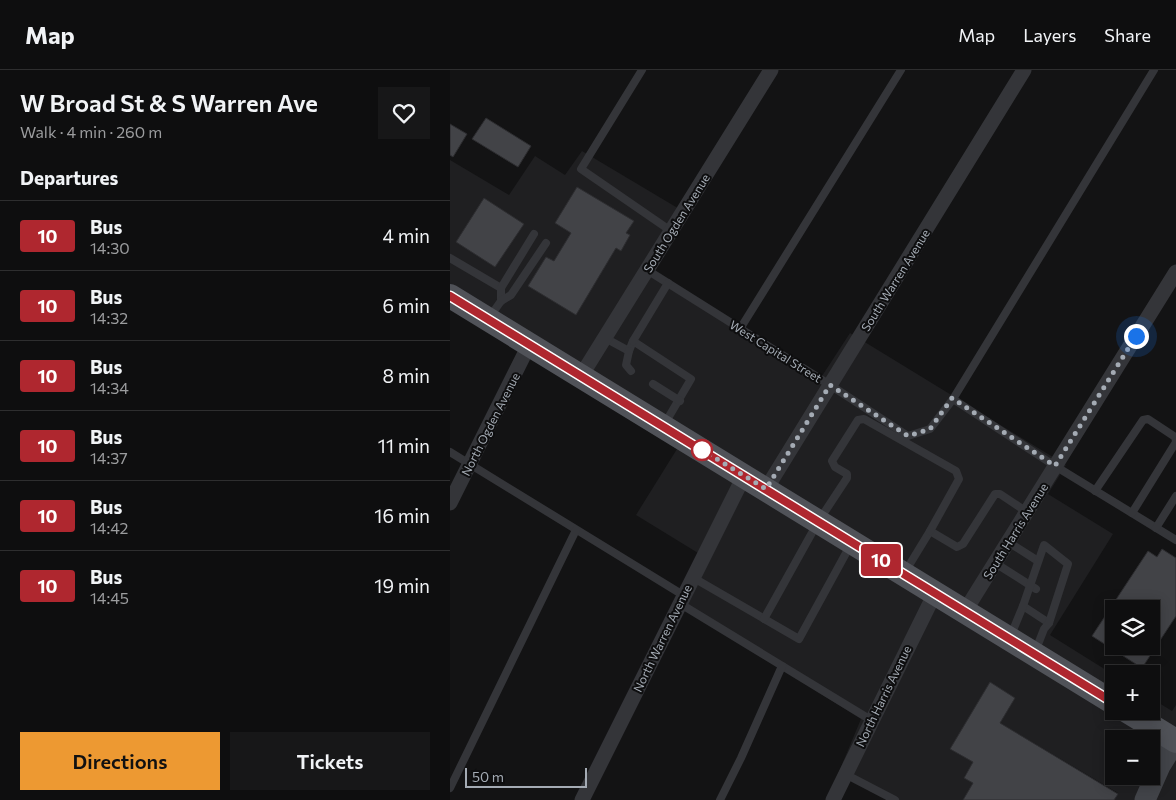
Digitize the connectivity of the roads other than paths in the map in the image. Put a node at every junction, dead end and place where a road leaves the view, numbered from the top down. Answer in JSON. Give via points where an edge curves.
{"nodes":[{"id":1,"x":642,"y":70,"type":"edge"},
{"id":2,"x":771,"y":70,"type":"edge"},
{"id":3,"x":901,"y":70,"type":"edge"},
{"id":4,"x":1024,"y":70,"type":"edge"},
{"id":5,"x":1154,"y":70,"type":"edge"},
{"id":6,"x":671,"y":232,"type":"junction"},
{"id":7,"x":534,"y":234,"type":"dead end"},
{"id":8,"x":546,"y":243,"type":"dead end"},
{"id":9,"x":450,"y":258,"type":"edge"},
{"id":10,"x":647,"y":270,"type":"junction"},
{"id":11,"x":1176,"y":272,"type":"edge"},
{"id":12,"x":668,"y":283,"type":"junction"},
{"id":13,"x":501,"y":288,"type":"junction"},
{"id":14,"x":450,"y":296,"type":"edge"},
{"id":15,"x":494,"y":310,"type":"junction"},
{"id":16,"x":740,"y":329,"type":"junction"},
{"id":17,"x":605,"y":338,"type":"junction"},
{"id":18,"x":633,"y":341,"type":"junction"},
{"id":19,"x":529,"y":345,"type":"junction"},
{"id":20,"x":629,"y":351,"type":"junction"},
{"id":21,"x":631,"y":371,"type":"dead end"},
{"id":22,"x":581,"y":376,"type":"junction"},
{"id":23,"x":653,"y":384,"type":"dead end"},
{"id":24,"x":830,"y":385,"type":"junction"},
{"id":25,"x":952,"y":398,"type":"junction"},
{"id":26,"x":680,"y":401,"type":"junction"},
{"id":27,"x":663,"y":426,"type":"junction"},
{"id":28,"x":1176,"y":442,"type":"edge"},
{"id":29,"x":450,"y":452,"type":"edge"},
{"id":30,"x":470,"y":464,"type":"junction"},
{"id":31,"x":1055,"y":466,"type":"junction"},
{"id":32,"x":744,"y":476,"type":"junction"},
{"id":33,"x":766,"y":489,"type":"junction"},
{"id":34,"x":1095,"y":491,"type":"junction"},
{"id":35,"x":1176,"y":496,"type":"edge"},
{"id":36,"x":450,"y":503,"type":"edge"},
{"id":37,"x":1027,"y":512,"type":"junction"},
{"id":38,"x":1132,"y":513,"type":"junction"},
{"id":39,"x":818,"y":522,"type":"junction"},
{"id":40,"x":1156,"y":528,"type":"junction"},
{"id":41,"x":576,"y":530,"type":"junction"},
{"id":42,"x":930,"y":531,"type":"junction"},
{"id":43,"x":1176,"y":540,"type":"edge"},
{"id":44,"x":852,"y":542,"type":"junction"},
{"id":45,"x":1008,"y":542,"type":"junction"},
{"id":46,"x":995,"y":563,"type":"junction"},
{"id":47,"x":1038,"y":566,"type":"junction"},
{"id":48,"x":904,"y":574,"type":"junction"},
{"id":49,"x":692,"y":577,"type":"junction"},
{"id":50,"x":1033,"y":587,"type":"junction"},
{"id":51,"x":935,"y":593,"type":"junction"},
{"id":52,"x":681,"y":599,"type":"junction"},
{"id":53,"x":1023,"y":606,"type":"junction"},
{"id":54,"x":965,"y":611,"type":"junction"},
{"id":55,"x":764,"y":619,"type":"junction"},
{"id":56,"x":1049,"y":623,"type":"junction"},
{"id":57,"x":1010,"y":639,"type":"junction"},
{"id":58,"x":1034,"y":654,"type":"junction"},
{"id":59,"x":782,"y":666,"type":"junction"},
{"id":60,"x":1105,"y":697,"type":"edge"},
{"id":61,"x":871,"y":720,"type":"junction"},
{"id":62,"x":1142,"y":720,"type":"edge"},
{"id":63,"x":1176,"y":741,"type":"edge"},
{"id":64,"x":845,"y":774,"type":"junction"},
{"id":65,"x":450,"y":788,"type":"edge"},
{"id":66,"x":582,"y":800,"type":"edge"},
{"id":67,"x":720,"y":800,"type":"edge"},
{"id":68,"x":833,"y":800,"type":"edge"},
{"id":69,"x":895,"y":800,"type":"edge"},
{"id":70,"x":1145,"y":800,"type":"edge"}],
"edges":[{"from":1,"to":6,"type":"lane","via":[[581,168]]},
{"from":2,"to":6,"type":"street","name":"South Ogden Avenue"},
{"from":3,"to":16,"type":"lane"},
{"from":4,"to":24,"type":"street","name":"South Warren Avenue"},
{"from":5,"to":25,"type":"lane"},
{"from":6,"to":10,"type":"street","name":"South Ogden Avenue"},
{"from":7,"to":13,"type":"lane"},
{"from":8,"to":15,"type":"lane","via":[[511,295]]},
{"from":9,"to":13,"type":"lane"},
{"from":10,"to":12,"type":"lane","name":"West Capital Street"},
{"from":10,"to":17,"type":"street","name":"South Ogden Avenue"},
{"from":11,"to":31,"type":"street","name":"South Harris Avenue"},
{"from":12,"to":16,"type":"lane","name":"West Capital Street"},
{"from":12,"to":18,"type":"lane"},
{"from":13,"to":15,"type":"lane"},
{"from":14,"to":15,"type":"main road"},
{"from":15,"to":19,"type":"main road"},
{"from":16,"to":24,"type":"lane","name":"West Capital Street"},
{"from":17,"to":20,"type":"lane"},
{"from":17,"to":22,"type":"street","name":"South Ogden Avenue"},
{"from":18,"to":20,"type":"lane"},
{"from":18,"to":26,"type":"lane","via":[[691,380]]},
{"from":19,"to":22,"type":"main road"},
{"from":19,"to":30,"type":"street","name":"North Ogden Avenue"},
{"from":20,"to":21,"type":"lane","via":[[626,365]]},
{"from":22,"to":27,"type":"main road"},
{"from":23,"to":26,"type":"lane"},
{"from":24,"to":25,"type":"lane","name":"West Capital Street","via":[[908,436],[930,429]]},
{"from":24,"to":33,"type":"street","name":"South Warren Avenue"},
{"from":25,"to":31,"type":"lane"},
{"from":26,"to":27,"type":"lane"},
{"from":27,"to":32,"type":"main road"},
{"from":28,"to":34,"type":"lane","via":[[1175,437],[1148,419],[1143,420]]},
{"from":28,"to":38,"type":"lane"},
{"from":29,"to":30,"type":"lane"},
{"from":30,"to":36,"type":"street","name":"North Ogden Avenue"},
{"from":30,"to":41,"type":"lane"},
{"from":31,"to":34,"type":"lane"},
{"from":31,"to":37,"type":"street","name":"South Harris Avenue"},
{"from":32,"to":33,"type":"main road"},
{"from":32,"to":49,"type":"street","name":"North Warren Avenue"},
{"from":33,"to":39,"type":"main road"},
{"from":34,"to":38,"type":"lane"},
{"from":35,"to":40,"type":"lane"},
{"from":37,"to":42,"type":"lane","via":[[995,494],[963,544],[957,547]]},
{"from":37,"to":45,"type":"street","name":"South Harris Avenue"},
{"from":38,"to":40,"type":"lane"},
{"from":39,"to":42,"type":"lane","via":[[847,478],[847,474],[835,467],[832,461],[858,420],[864,419],[956,471],[959,479]]},
{"from":39,"to":44,"type":"main road"},
{"from":39,"to":55,"type":"lane"},
{"from":40,"to":43,"type":"lane"},
{"from":41,"to":52,"type":"lane"},
{"from":41,"to":65,"type":"lane"},
{"from":42,"to":48,"type":"lane"},
{"from":44,"to":48,"type":"main road"},
{"from":44,"to":55,"type":"lane","via":[[799,639]]},
{"from":45,"to":46,"type":"street","name":"South Harris Avenue"},
{"from":45,"to":47,"type":"lane"},
{"from":46,"to":50,"type":"lane"},
{"from":46,"to":54,"type":"street","name":"South Harris Avenue"},
{"from":47,"to":50,"type":"lane"},
{"from":47,"to":56,"type":"lane","via":[[1044,545],[1068,564],[1059,583]]},
{"from":48,"to":51,"type":"main road"},
{"from":49,"to":52,"type":"street","name":"North Warren Avenue"},
{"from":49,"to":55,"type":"lane"},
{"from":50,"to":53,"type":"lane"},
{"from":51,"to":54,"type":"main road"},
{"from":51,"to":61,"type":"street","name":"North Harris Avenue"},
{"from":52,"to":59,"type":"lane"},
{"from":52,"to":66,"type":"street","name":"North Warren Avenue"},
{"from":53,"to":56,"type":"lane"},
{"from":53,"to":57,"type":"lane"},
{"from":54,"to":57,"type":"main road"},
{"from":56,"to":58,"type":"lane"},
{"from":57,"to":58,"type":"main road"},
{"from":58,"to":60,"type":"main road"},
{"from":59,"to":61,"type":"lane"},
{"from":59,"to":67,"type":"lane"},
{"from":61,"to":64,"type":"street","name":"North Harris Avenue"},
{"from":62,"to":63,"type":"main road"},
{"from":63,"to":70,"type":"main road","via":[[1160,766]]},
{"from":64,"to":68,"type":"street","name":"North Harris Avenue"},
{"from":64,"to":69,"type":"lane"}]}
